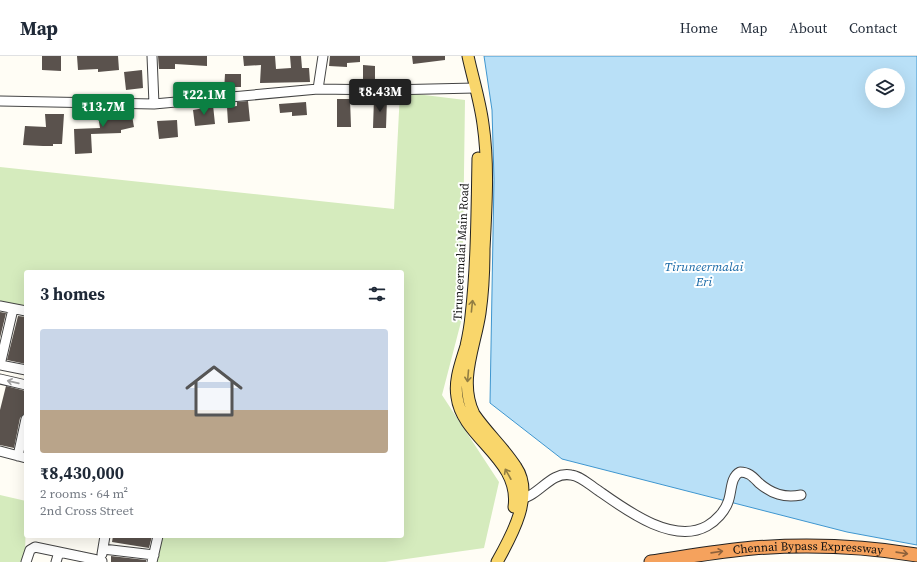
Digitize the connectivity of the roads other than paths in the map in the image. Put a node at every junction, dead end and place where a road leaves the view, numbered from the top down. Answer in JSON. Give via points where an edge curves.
{"nodes":[{"id":1,"x":152,"y":56,"type":"edge"},
{"id":2,"x":323,"y":56,"type":"edge"},
{"id":3,"x":468,"y":56,"type":"edge"},
{"id":4,"x":475,"y":88,"type":"junction"},
{"id":5,"x":318,"y":89,"type":"junction"},
{"id":6,"x":0,"y":101,"type":"edge"},
{"id":7,"x":154,"y":104,"type":"junction"},
{"id":8,"x":0,"y":306,"type":"edge"},
{"id":9,"x":13,"y":309,"type":"junction"},
{"id":10,"x":24,"y":311,"type":"edge"},
{"id":11,"x":0,"y":365,"type":"edge"},
{"id":12,"x":24,"y":370,"type":"edge"},
{"id":13,"x":0,"y":379,"type":"edge"},
{"id":14,"x":24,"y":385,"type":"edge"},
{"id":15,"x":24,"y":438,"type":"edge"},
{"id":16,"x":0,"y":451,"type":"edge"},
{"id":17,"x":22,"y":457,"type":"edge"},
{"id":18,"x":801,"y":495,"type":"dead end"},
{"id":19,"x":519,"y":499,"type":"junction"},
{"id":20,"x":104,"y":538,"type":"edge"},
{"id":21,"x":158,"y":538,"type":"edge"},
{"id":22,"x":103,"y":549,"type":"junction"},
{"id":23,"x":59,"y":552,"type":"junction"},
{"id":24,"x":917,"y":555,"type":"edge"},
{"id":25,"x":153,"y":559,"type":"edge"},
{"id":26,"x":102,"y":561,"type":"edge"},
{"id":27,"x":26,"y":562,"type":"edge"},
{"id":28,"x":56,"y":562,"type":"edge"},
{"id":29,"x":491,"y":562,"type":"edge"},
{"id":30,"x":498,"y":562,"type":"edge"},
{"id":31,"x":651,"y":562,"type":"edge"}],
"edges":[{"from":1,"to":7,"type":"street"},
{"from":2,"to":5,"type":"street"},
{"from":3,"to":4,"type":"main road","name":"Tiruneermalai Main Road"},
{"from":4,"to":5,"type":"street"},
{"from":4,"to":19,"type":"main road","name":"Tiruneermalai Main Road","via":[[479,146],[475,265],[470,325],[458,376],[457,397],[466,420],[508,474]]},
{"from":5,"to":7,"type":"street"},
{"from":6,"to":7,"type":"street"},
{"from":8,"to":9,"type":"street"},
{"from":9,"to":10,"type":"street"},
{"from":9,"to":11,"type":"street"},
{"from":11,"to":12,"type":"street"},
{"from":14,"to":13,"type":"street","one_way":true},
{"from":15,"to":17,"type":"street"},
{"from":16,"to":17,"type":"street"},
{"from":18,"to":19,"type":"street","via":[[786,497],[775,494],[748,473],[740,472],[734,477],[728,503],[714,522],[706,527],[683,532],[670,530],[643,518],[579,477],[569,474],[556,477],[528,497]]},
{"from":19,"to":29,"type":"main road","name":"Tiruneermalai Main Road","via":[[510,526]]},
{"from":19,"to":30,"type":"main road","name":"Tiruneermalai Main Road","via":[[520,511]]},
{"from":20,"to":22,"type":"street"},
{"from":21,"to":25,"type":"street"},
{"from":22,"to":25,"type":"street"},
{"from":22,"to":26,"type":"street"},
{"from":23,"to":26,"type":"street"},
{"from":23,"to":27,"type":"street","via":[[35,547],[30,550]]},
{"from":23,"to":28,"type":"street"},
{"from":31,"to":24,"type":"highway","name":"Chennai Bypass Expressway","one_way":true,"via":[[731,550],[797,546],[866,548]]}]}
